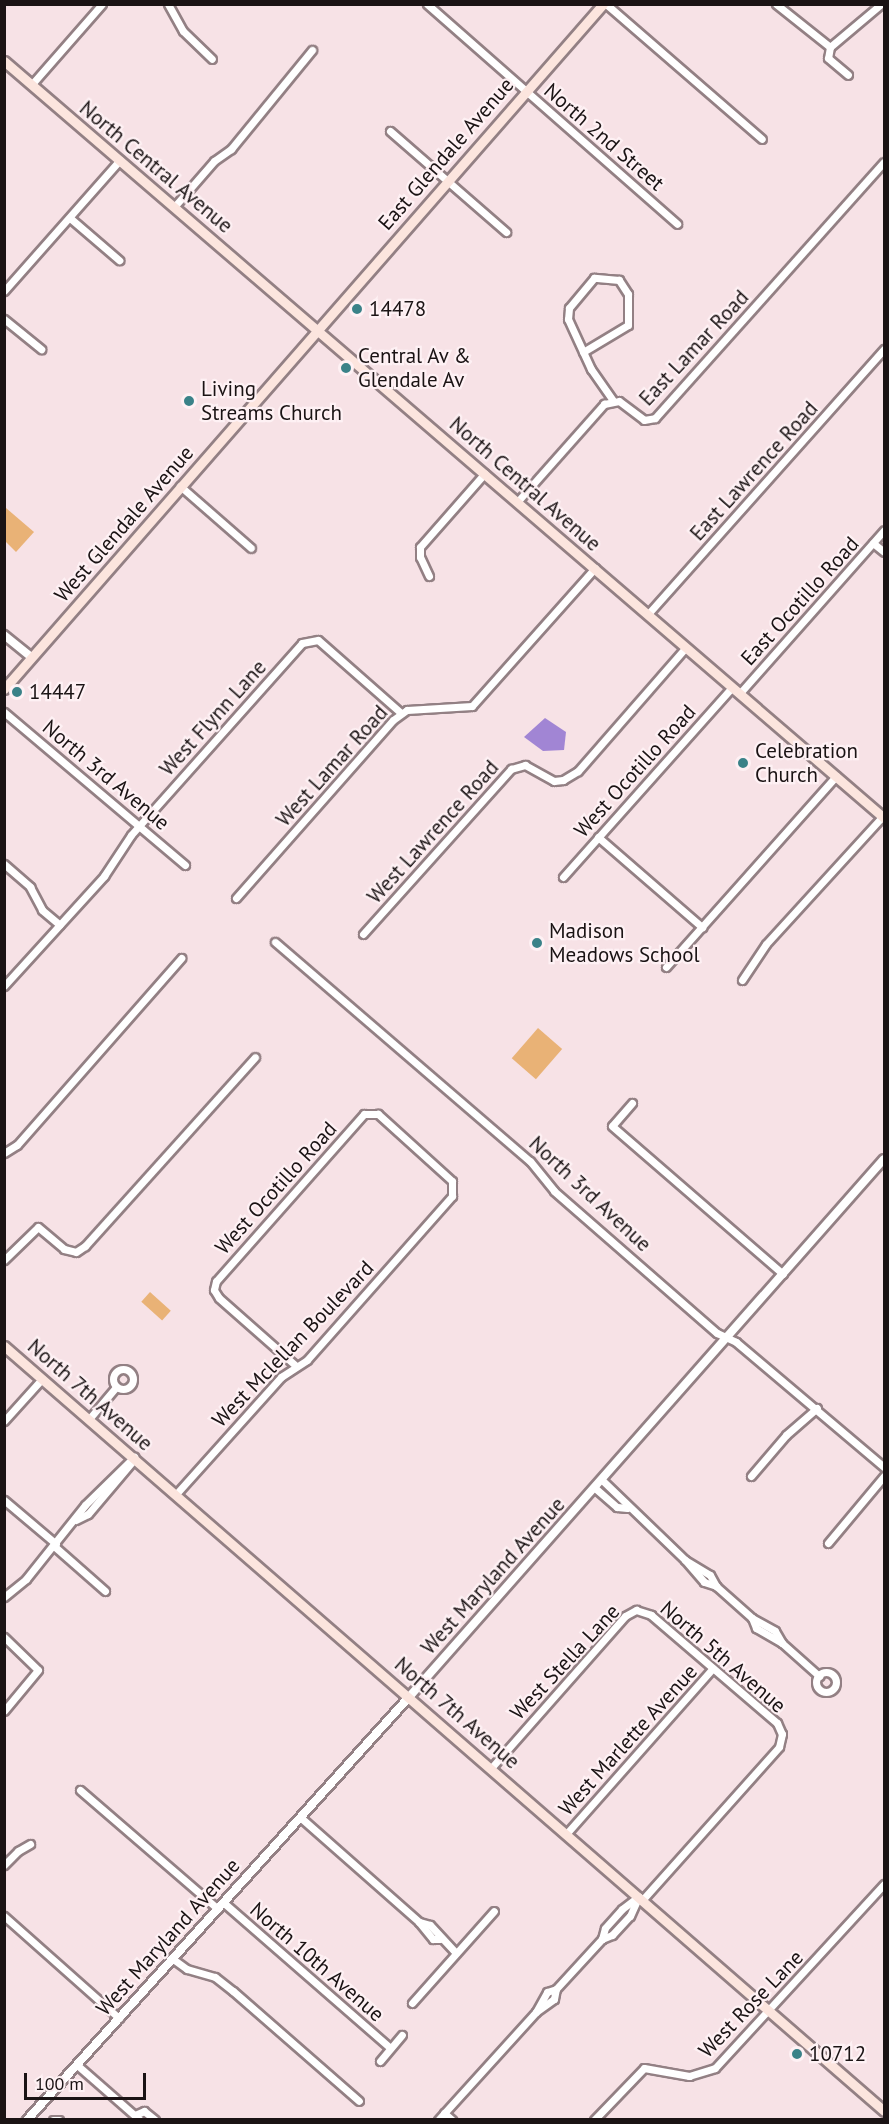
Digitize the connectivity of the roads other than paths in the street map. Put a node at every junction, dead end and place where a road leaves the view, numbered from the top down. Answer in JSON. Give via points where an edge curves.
{"nodes":[{"id":1,"x":102,"y":4,"type":"edge"},
{"id":2,"x":168,"y":4,"type":"edge"},
{"id":3,"x":427,"y":4,"type":"edge"},
{"id":4,"x":604,"y":4,"type":"edge"},
{"id":5,"x":776,"y":4,"type":"edge"},
{"id":6,"x":881,"y":4,"type":"edge"},
{"id":7,"x":830,"y":47,"type":"junction"},
{"id":8,"x":312,"y":50,"type":"dead end"},
{"id":9,"x":212,"y":59,"type":"dead end"},
{"id":10,"x":4,"y":61,"type":"edge"},
{"id":11,"x":848,"y":75,"type":"dead end"},
{"id":12,"x":32,"y":84,"type":"junction"},
{"id":13,"x":526,"y":90,"type":"junction"},
{"id":14,"x":390,"y":131,"type":"dead end"},
{"id":15,"x":762,"y":139,"type":"dead end"},
{"id":16,"x":120,"y":160,"type":"junction"},
{"id":17,"x":884,"y":162,"type":"edge"},
{"id":18,"x":448,"y":180,"type":"junction"},
{"id":19,"x":174,"y":207,"type":"junction"},
{"id":20,"x":70,"y":218,"type":"junction"},
{"id":21,"x":676,"y":224,"type":"dead end"},
{"id":22,"x":506,"y":232,"type":"dead end"},
{"id":23,"x":119,"y":260,"type":"dead end"},
{"id":24,"x":4,"y":291,"type":"edge"},
{"id":25,"x":4,"y":318,"type":"edge"},
{"id":26,"x":318,"y":329,"type":"junction"},
{"id":27,"x":41,"y":349,"type":"dead end"},
{"id":28,"x":885,"y":349,"type":"edge"},
{"id":29,"x":583,"y":351,"type":"junction"},
{"id":30,"x":613,"y":401,"type":"junction"},
{"id":31,"x":485,"y":473,"type":"junction"},
{"id":32,"x":180,"y":486,"type":"junction"},
{"id":33,"x":518,"y":501,"type":"junction"},
{"id":34,"x":885,"y":530,"type":"edge"},
{"id":35,"x":873,"y":543,"type":"junction"},
{"id":36,"x":251,"y":548,"type":"dead end"},
{"id":37,"x":885,"y":552,"type":"edge"},
{"id":38,"x":595,"y":568,"type":"junction"},
{"id":39,"x":429,"y":576,"type":"dead end"},
{"id":40,"x":648,"y":614,"type":"junction"},
{"id":41,"x":4,"y":635,"type":"edge"},
{"id":42,"x":686,"y":647,"type":"junction"},
{"id":43,"x":32,"y":658,"type":"junction"},
{"id":44,"x":4,"y":689,"type":"edge"},
{"id":45,"x":736,"y":690,"type":"junction"},
{"id":46,"x":4,"y":712,"type":"edge"},
{"id":47,"x":400,"y":713,"type":"junction"},
{"id":48,"x":836,"y":776,"type":"junction"},
{"id":49,"x":884,"y":817,"type":"edge"},
{"id":50,"x":138,"y":826,"type":"junction"},
{"id":51,"x":598,"y":837,"type":"junction"},
{"id":52,"x":4,"y":864,"type":"edge"},
{"id":53,"x":185,"y":865,"type":"dead end"},
{"id":54,"x":563,"y":877,"type":"dead end"},
{"id":55,"x":236,"y":898,"type":"dead end"},
{"id":56,"x":60,"y":925,"type":"junction"},
{"id":57,"x":702,"y":927,"type":"junction"},
{"id":58,"x":363,"y":934,"type":"dead end"},
{"id":59,"x":275,"y":942,"type":"dead end"},
{"id":60,"x":181,"y":958,"type":"dead end"},
{"id":61,"x":666,"y":967,"type":"dead end"},
{"id":62,"x":742,"y":980,"type":"dead end"},
{"id":63,"x":4,"y":986,"type":"edge"},
{"id":64,"x":255,"y":1058,"type":"dead end"},
{"id":65,"x":632,"y":1103,"type":"dead end"},
{"id":66,"x":370,"y":1112,"type":"joint"},
{"id":67,"x":4,"y":1153,"type":"edge"},
{"id":68,"x":885,"y":1159,"type":"edge"},
{"id":69,"x":4,"y":1260,"type":"edge"},
{"id":70,"x":783,"y":1274,"type":"junction"},
{"id":71,"x":728,"y":1337,"type":"junction"},
{"id":72,"x":4,"y":1346,"type":"edge"},
{"id":73,"x":296,"y":1366,"type":"junction"},
{"id":74,"x":42,"y":1379,"type":"junction"},
{"id":75,"x":116,"y":1387,"type":"dead end"},
{"id":76,"x":817,"y":1408,"type":"junction"},
{"id":77,"x":89,"y":1419,"type":"junction"},
{"id":78,"x":4,"y":1421,"type":"edge"},
{"id":79,"x":134,"y":1458,"type":"junction"},
{"id":80,"x":885,"y":1467,"type":"edge"},
{"id":81,"x":751,"y":1476,"type":"dead end"},
{"id":82,"x":885,"y":1476,"type":"edge"},
{"id":83,"x":602,"y":1480,"type":"junction"},
{"id":84,"x":595,"y":1488,"type":"junction"},
{"id":85,"x":177,"y":1493,"type":"junction"},
{"id":86,"x":4,"y":1500,"type":"edge"},
{"id":87,"x":627,"y":1508,"type":"junction"},
{"id":88,"x":828,"y":1543,"type":"dead end"},
{"id":89,"x":55,"y":1545,"type":"junction"},
{"id":90,"x":105,"y":1591,"type":"dead end"},
{"id":91,"x":4,"y":1597,"type":"edge"},
{"id":92,"x":640,"y":1610,"type":"joint"},
{"id":93,"x":4,"y":1637,"type":"edge"},
{"id":94,"x":713,"y":1668,"type":"junction"},
{"id":95,"x":819,"y":1676,"type":"dead end"},
{"id":96,"x":410,"y":1696,"type":"junction"},
{"id":97,"x":4,"y":1711,"type":"edge"},
{"id":98,"x":492,"y":1767,"type":"junction"},
{"id":99,"x":80,"y":1790,"type":"dead end"},
{"id":100,"x":300,"y":1817,"type":"junction"},
{"id":101,"x":567,"y":1833,"type":"junction"},
{"id":102,"x":30,"y":1844,"type":"dead end"},
{"id":103,"x":4,"y":1865,"type":"edge"},
{"id":104,"x":885,"y":1884,"type":"edge"},
{"id":105,"x":640,"y":1898,"type":"junction"},
{"id":106,"x":221,"y":1906,"type":"junction"},
{"id":107,"x":494,"y":1911,"type":"dead end"},
{"id":108,"x":4,"y":1916,"type":"edge"},
{"id":109,"x":609,"y":1924,"type":"junction"},
{"id":110,"x":617,"y":1930,"type":"junction"},
{"id":111,"x":602,"y":1939,"type":"junction"},
{"id":112,"x":456,"y":1953,"type":"junction"},
{"id":113,"x":173,"y":1959,"type":"junction"},
{"id":114,"x":412,"y":2003,"type":"dead end"},
{"id":115,"x":770,"y":2011,"type":"junction"},
{"id":116,"x":119,"y":2018,"type":"junction"},
{"id":117,"x":402,"y":2035,"type":"dead end"},
{"id":118,"x":389,"y":2047,"type":"junction"},
{"id":119,"x":380,"y":2061,"type":"dead end"},
{"id":120,"x":77,"y":2065,"type":"junction"},
{"id":121,"x":359,"y":2101,"type":"dead end"},
{"id":122,"x":885,"y":2111,"type":"edge"},
{"id":123,"x":444,"y":2113,"type":"junction"},
{"id":124,"x":137,"y":2117,"type":"edge"},
{"id":125,"x":597,"y":2118,"type":"edge"},
{"id":126,"x":27,"y":2120,"type":"edge"},
{"id":127,"x":155,"y":2120,"type":"edge"},
{"id":128,"x":438,"y":2120,"type":"edge"},
{"id":129,"x":452,"y":2120,"type":"edge"}],
"edges":[{"from":1,"to":12,"type":"street"},
{"from":2,"to":9,"type":"street","via":[[183,31]]},
{"from":3,"to":13,"type":"street","name":"North 2nd Street"},
{"from":4,"to":13,"type":"main road","name":"East Glendale Avenue"},
{"from":4,"to":15,"type":"street"},
{"from":5,"to":7,"type":"street"},
{"from":6,"to":7,"type":"street"},
{"from":7,"to":11,"type":"street","via":[[828,58]]},
{"from":8,"to":19,"type":"street","via":[[231,149],[214,161]]},
{"from":10,"to":12,"type":"main road","name":"North Central Avenue"},
{"from":12,"to":16,"type":"main road","name":"North Central Avenue"},
{"from":13,"to":18,"type":"main road","name":"East Glendale Avenue"},
{"from":13,"to":21,"type":"street","name":"North 2nd Street"},
{"from":14,"to":18,"type":"street"},
{"from":16,"to":19,"type":"main road","name":"North Central Avenue"},
{"from":16,"to":20,"type":"street"},
{"from":17,"to":30,"type":"street","name":"East Lamar Road","via":[[655,418],[644,420],[624,404]]},
{"from":18,"to":22,"type":"street"},
{"from":18,"to":26,"type":"main road","name":"East Glendale Avenue"},
{"from":19,"to":26,"type":"main road","name":"North Central Avenue"},
{"from":20,"to":23,"type":"street"},
{"from":20,"to":24,"type":"street"},
{"from":25,"to":27,"type":"street"},
{"from":26,"to":31,"type":"main road","name":"North Central Avenue"},
{"from":26,"to":32,"type":"main road","name":"West Glendale Avenue"},
{"from":28,"to":40,"type":"street","name":"East Lawrence Road"},
{"from":29,"to":29,"type":"street","via":[[568,319],[569,308],[594,278],[619,280],[628,294],[628,326]]},
{"from":29,"to":30,"type":"street"},
{"from":30,"to":33,"type":"street","name":"East Lamar Road","via":[[601,405]]},
{"from":31,"to":33,"type":"main road","name":"North Central Avenue"},
{"from":31,"to":39,"type":"street","via":[[420,547]]},
{"from":32,"to":36,"type":"street"},
{"from":32,"to":43,"type":"main road","name":"West Glendale Avenue"},
{"from":33,"to":38,"type":"main road","name":"North Central Avenue"},
{"from":34,"to":35,"type":"street","name":"East Ocotillo Road"},
{"from":35,"to":37,"type":"street"},
{"from":35,"to":45,"type":"street","name":"East Ocotillo Road"},
{"from":38,"to":40,"type":"main road","name":"North Central Avenue"},
{"from":38,"to":47,"type":"street","name":"West Lamar Road","via":[[472,706]]},
{"from":40,"to":42,"type":"main road","name":"North Central Avenue"},
{"from":41,"to":43,"type":"street"},
{"from":42,"to":45,"type":"main road","name":"North Central Avenue"},
{"from":42,"to":58,"type":"street","name":"West Lawrence Road","via":[[578,771],[554,781],[525,765],[511,769]]},
{"from":43,"to":44,"type":"main road","name":"West Glendale Avenue"},
{"from":45,"to":48,"type":"main road","name":"North Central Avenue"},
{"from":45,"to":51,"type":"street","name":"West Ocotillo Road"},
{"from":46,"to":50,"type":"street","name":"North 3rd Avenue"},
{"from":47,"to":50,"type":"street","name":"West Flynn Lane","via":[[318,640],[310,639],[302,643]]},
{"from":47,"to":55,"type":"street","name":"West Lamar Road"},
{"from":48,"to":49,"type":"main road","name":"North Central Avenue"},
{"from":48,"to":57,"type":"street"},
{"from":49,"to":62,"type":"street","via":[[766,944]]},
{"from":50,"to":53,"type":"street","name":"North 3rd Avenue"},
{"from":50,"to":56,"type":"street","name":"West Flynn Lane","via":[[104,876]]},
{"from":51,"to":54,"type":"street","name":"West Ocotillo Road"},
{"from":51,"to":57,"type":"street"},
{"from":52,"to":56,"type":"street","via":[[30,887],[42,910]]},
{"from":56,"to":63,"type":"street","name":"West Flynn Lane"},
{"from":57,"to":61,"type":"street"},
{"from":59,"to":71,"type":"street","name":"North 3rd Avenue","via":[[530,1161],[554,1191],[591,1224],[717,1333]]},
{"from":60,"to":67,"type":"street","via":[[17,1145]]},
{"from":64,"to":69,"type":"street","via":[[85,1246],[76,1252],[64,1249],[38,1227]]},
{"from":65,"to":70,"type":"street","via":[[612,1126]]},
{"from":66,"to":73,"type":"street","name":"West Ocotillo Road","via":[[364,1114],[224,1272],[214,1290]]},
{"from":66,"to":73,"type":"street","name":"West Mclellan Boulevard","via":[[378,1114],[452,1181],[455,1189],[307,1360]]},
{"from":68,"to":70,"type":"street","name":"West Maryland Avenue"},
{"from":70,"to":71,"type":"street","name":"West Maryland Avenue"},
{"from":71,"to":76,"type":"street","name":"North 3rd Avenue"},
{"from":71,"to":83,"type":"street","name":"West Maryland Avenue"},
{"from":72,"to":74,"type":"main road","name":"North 7th Avenue"},
{"from":73,"to":85,"type":"street","name":"West Mclellan Boulevard","via":[[281,1377]]},
{"from":74,"to":77,"type":"main road","name":"North 7th Avenue"},
{"from":74,"to":78,"type":"street"},
{"from":75,"to":77,"type":"street"},
{"from":76,"to":80,"type":"street","name":"North 3rd Avenue"},
{"from":76,"to":81,"type":"street","via":[[784,1437]]},
{"from":77,"to":79,"type":"main road","name":"North 7th Avenue"},
{"from":79,"to":85,"type":"main road","name":"North 7th Avenue"},
{"from":79,"to":89,"type":"street","via":[[92,1510],[76,1520]]},
{"from":82,"to":88,"type":"street"},
{"from":83,"to":84,"type":"street","name":"West Maryland Avenue"},
{"from":83,"to":87,"type":"street","via":[[624,1500]]},
{"from":84,"to":87,"type":"street","via":[[617,1507]]},
{"from":84,"to":96,"type":"street","name":"West Maryland Avenue"},
{"from":85,"to":96,"type":"main road","name":"North 7th Avenue"},
{"from":86,"to":89,"type":"street"},
{"from":87,"to":95,"type":"street","via":[[685,1560],[710,1575],[716,1586],[752,1618],[776,1631],[782,1643]]},
{"from":89,"to":90,"type":"street"},
{"from":89,"to":91,"type":"street"},
{"from":92,"to":94,"type":"street","name":"North 5th Avenue"},
{"from":92,"to":98,"type":"street","name":"West Stella Lane","via":[[626,1615]]},
{"from":93,"to":97,"type":"street","via":[[38,1670]]},
{"from":94,"to":101,"type":"street","name":"West Marlette Avenue"},
{"from":94,"to":105,"type":"street","name":"North 5th Avenue","via":[[777,1723],[781,1732],[777,1749]]},
{"from":96,"to":98,"type":"main road","name":"North 7th Avenue"},
{"from":96,"to":100,"type":"street","name":"West Maryland Avenue"},
{"from":98,"to":101,"type":"main road","name":"North 7th Avenue"},
{"from":99,"to":106,"type":"street","name":"North 10th Avenue"},
{"from":100,"to":106,"type":"street","name":"West Maryland Avenue"},
{"from":100,"to":112,"type":"street","via":[[419,1922],[430,1925]]},
{"from":101,"to":105,"type":"main road","name":"North 7th Avenue"},
{"from":102,"to":103,"type":"street"},
{"from":104,"to":115,"type":"street","name":"West Rose Lane"},
{"from":105,"to":109,"type":"street"},
{"from":105,"to":110,"type":"street"},
{"from":105,"to":115,"type":"main road","name":"North 7th Avenue"},
{"from":106,"to":113,"type":"street","name":"West Maryland Avenue"},
{"from":106,"to":118,"type":"street","name":"North 10th Avenue"},
{"from":107,"to":112,"type":"street"},
{"from":108,"to":116,"type":"street"},
{"from":109,"to":110,"type":"street"},
{"from":109,"to":111,"type":"street"},
{"from":110,"to":111,"type":"street"},
{"from":111,"to":123,"type":"street","via":[[556,1989],[547,1992],[536,2012]]},
{"from":112,"to":114,"type":"street"},
{"from":113,"to":116,"type":"street","name":"West Maryland Avenue"},
{"from":113,"to":121,"type":"street","via":[[224,1984]]},
{"from":115,"to":122,"type":"main road","name":"North 7th Avenue"},
{"from":115,"to":125,"type":"street","name":"West Rose Lane","via":[[715,2068],[689,2076],[644,2068]]},
{"from":116,"to":120,"type":"street","name":"West Maryland Avenue"},
{"from":117,"to":118,"type":"street","name":"North 10th Avenue"},
{"from":118,"to":119,"type":"street","name":"North 10th Avenue"},
{"from":120,"to":124,"type":"street"},
{"from":120,"to":126,"type":"street","name":"West Maryland Avenue"},
{"from":123,"to":128,"type":"street"},
{"from":123,"to":129,"type":"street"},
{"from":124,"to":127,"type":"street","via":[[144,2111]]}]}
